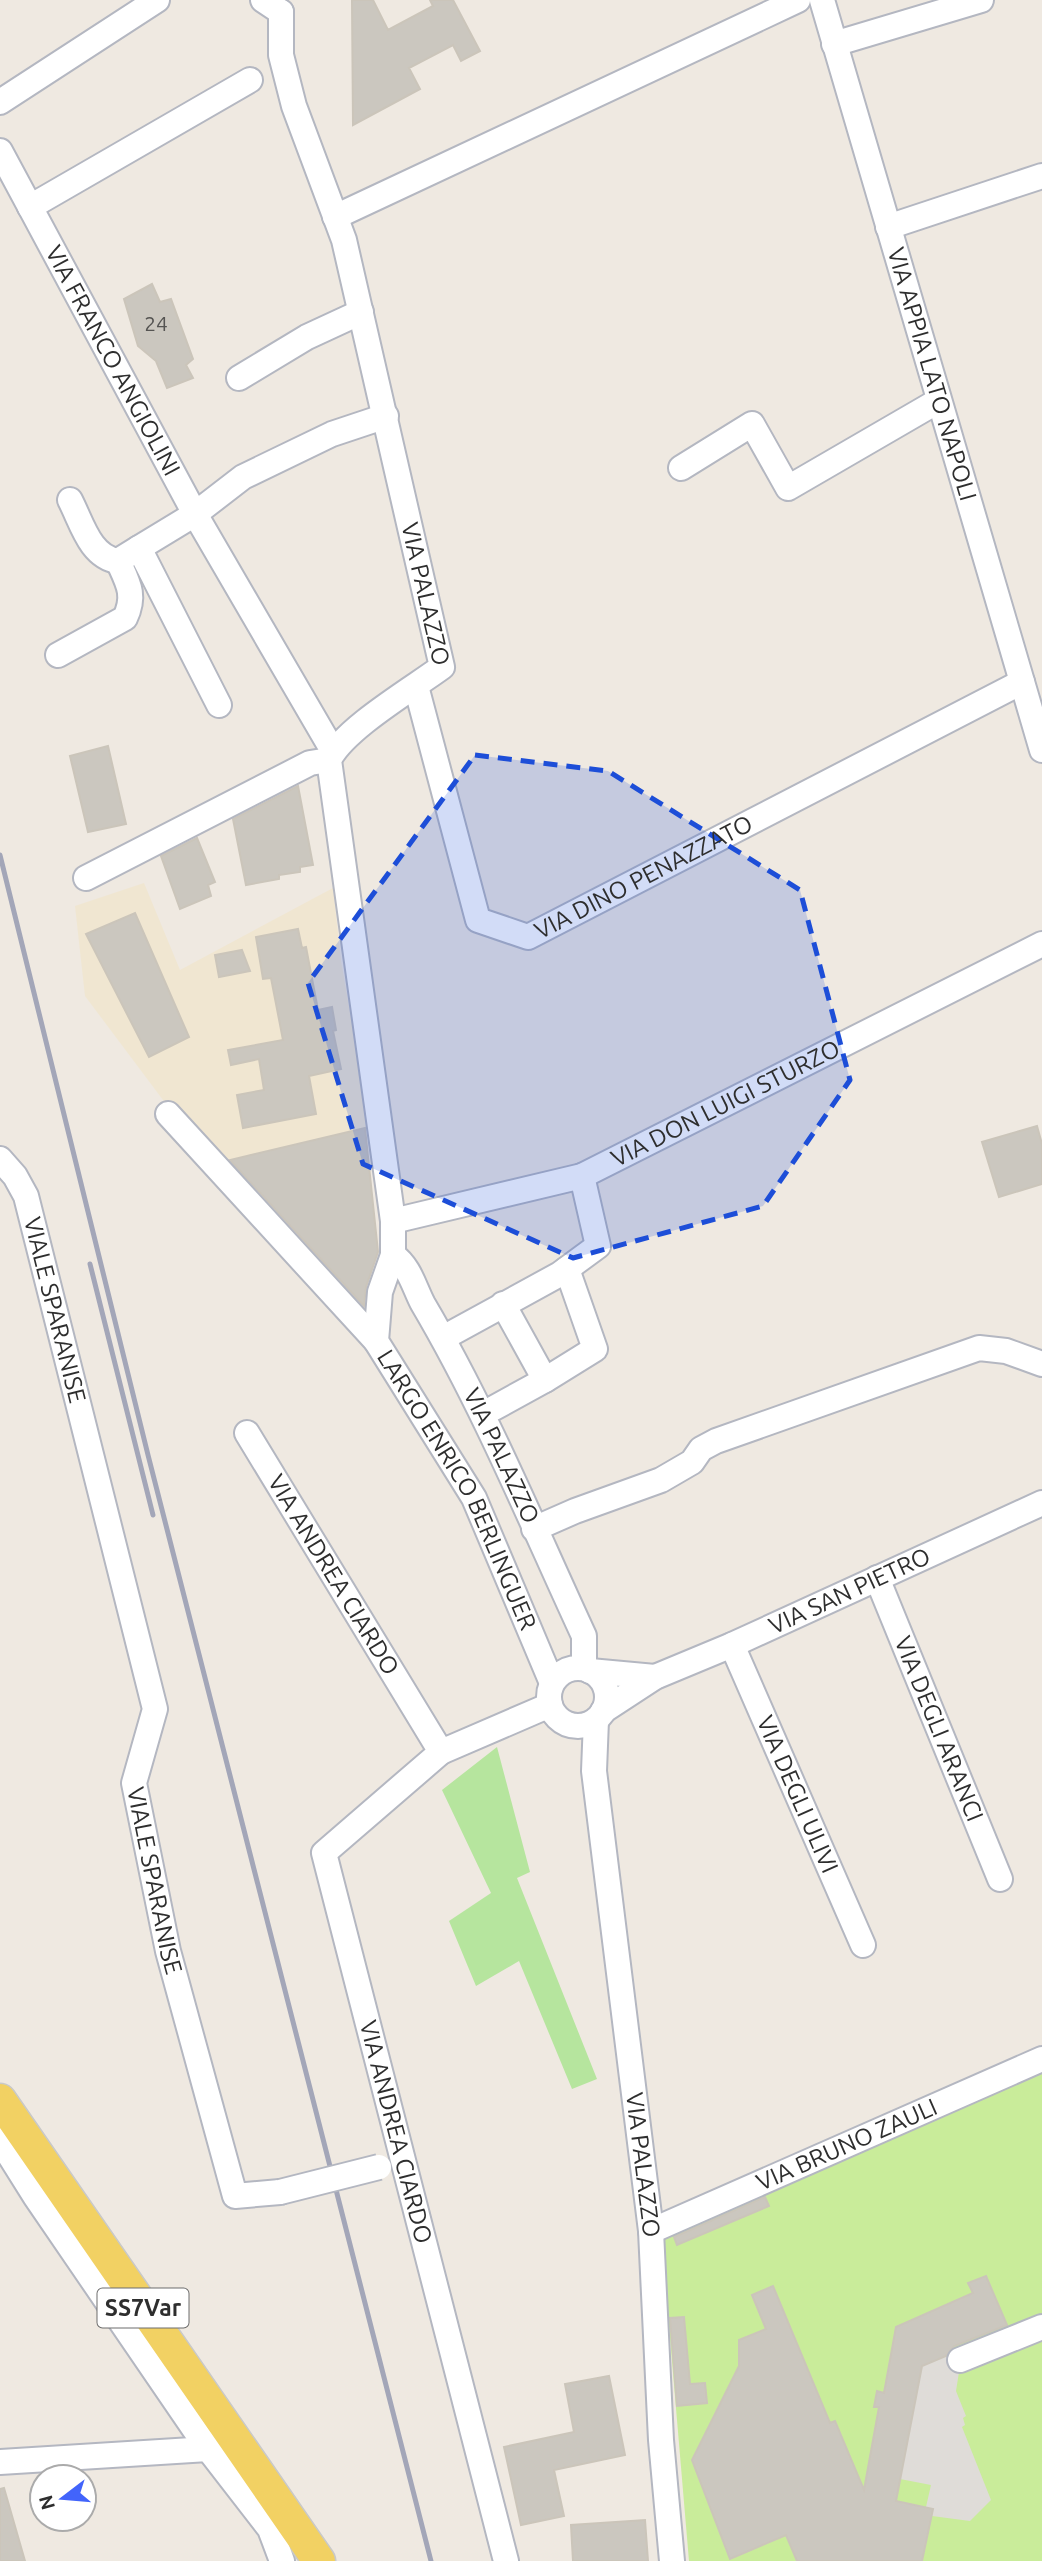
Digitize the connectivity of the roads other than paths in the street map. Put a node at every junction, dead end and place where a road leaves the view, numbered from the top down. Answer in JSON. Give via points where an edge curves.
{"nodes":[{"id":1,"x":157,"y":0,"type":"edge"},
{"id":2,"x":798,"y":0,"type":"edge"},
{"id":3,"x":822,"y":0,"type":"edge"},
{"id":4,"x":981,"y":0,"type":"edge"},
{"id":5,"x":279,"y":4,"type":"edge"},
{"id":6,"x":834,"y":44,"type":"junction"},
{"id":7,"x":250,"y":80,"type":"dead end"},
{"id":8,"x":0,"y":102,"type":"edge"},
{"id":9,"x":0,"y":151,"type":"edge"},
{"id":10,"x":1042,"y":176,"type":"edge"},
{"id":11,"x":30,"y":207,"type":"junction"},
{"id":12,"x":335,"y":217,"type":"junction"},
{"id":13,"x":888,"y":227,"type":"junction"},
{"id":14,"x":361,"y":312,"type":"junction"},
{"id":15,"x":239,"y":378,"type":"dead end"},
{"id":16,"x":938,"y":401,"type":"junction"},
{"id":17,"x":386,"y":416,"type":"junction"},
{"id":18,"x":681,"y":468,"type":"dead end"},
{"id":19,"x":71,"y":500,"type":"dead end"},
{"id":20,"x":195,"y":514,"type":"junction"},
{"id":21,"x":129,"y":555,"type":"junction"},
{"id":22,"x":58,"y":655,"type":"dead end"},
{"id":23,"x":1022,"y":682,"type":"junction"},
{"id":24,"x":416,"y":686,"type":"junction"},
{"id":25,"x":219,"y":705,"type":"dead end"},
{"id":26,"x":1042,"y":750,"type":"edge"},
{"id":27,"x":331,"y":755,"type":"junction"},
{"id":28,"x":86,"y":878,"type":"dead end"},
{"id":29,"x":1042,"y":944,"type":"edge"},
{"id":30,"x":169,"y":1114,"type":"dead end"},
{"id":31,"x":0,"y":1159,"type":"edge"},
{"id":32,"x":582,"y":1176,"type":"junction"},
{"id":33,"x":393,"y":1221,"type":"junction"},
{"id":34,"x":393,"y":1255,"type":"junction"},
{"id":35,"x":567,"y":1269,"type":"junction"},
{"id":36,"x":503,"y":1304,"type":"junction"},
{"id":37,"x":427,"y":1311,"type":"junction"},
{"id":38,"x":376,"y":1330,"type":"junction"},
{"id":39,"x":454,"y":1332,"type":"dead end"},
{"id":40,"x":1042,"y":1364,"type":"edge"},
{"id":41,"x":545,"y":1380,"type":"junction"},
{"id":42,"x":494,"y":1408,"type":"dead end"},
{"id":43,"x":247,"y":1433,"type":"dead end"},
{"id":44,"x":1042,"y":1503,"type":"edge"},
{"id":45,"x":534,"y":1529,"type":"junction"},
{"id":46,"x":877,"y":1578,"type":"junction"},
{"id":47,"x":732,"y":1644,"type":"junction"},
{"id":48,"x":587,"y":1670,"type":"junction"},
{"id":49,"x":655,"y":1677,"type":"junction"},
{"id":50,"x":554,"y":1703,"type":"junction"},
{"id":51,"x":600,"y":1715,"type":"junction"},
{"id":52,"x":441,"y":1752,"type":"junction"},
{"id":53,"x":594,"y":1770,"type":"junction"},
{"id":54,"x":1000,"y":1879,"type":"dead end"},
{"id":55,"x":863,"y":1945,"type":"dead end"},
{"id":56,"x":1042,"y":2059,"type":"edge"},
{"id":57,"x":0,"y":2100,"type":"edge"},
{"id":58,"x":0,"y":2140,"type":"edge"},
{"id":59,"x":33,"y":2149,"type":"junction"},
{"id":60,"x":405,"y":2162,"type":"junction"},
{"id":61,"x":651,"y":2231,"type":"junction"},
{"id":62,"x":59,"y":2232,"type":"junction"},
{"id":63,"x":1042,"y":2327,"type":"edge"},
{"id":64,"x":960,"y":2360,"type":"dead end"},
{"id":65,"x":220,"y":2442,"type":"junction"},
{"id":66,"x":0,"y":2462,"type":"edge"},
{"id":67,"x":282,"y":2561,"type":"edge"},
{"id":68,"x":319,"y":2561,"type":"edge"},
{"id":69,"x":506,"y":2561,"type":"edge"},
{"id":70,"x":672,"y":2561,"type":"edge"}],
"edges":[{"from":1,"to":8,"type":"street"},
{"from":2,"to":12,"type":"street"},
{"from":3,"to":6,"type":"street","name":"VIA APPIA LATO NAPOLI"},
{"from":4,"to":6,"type":"street"},
{"from":5,"to":12,"type":"street","name":"VIA PALAZZO","via":[[281,55],[294,106]]},
{"from":6,"to":13,"type":"street","name":"VIA APPIA LATO NAPOLI"},
{"from":7,"to":11,"type":"street"},
{"from":9,"to":11,"type":"street","name":"VIA FRANCO ANGIOLINI"},
{"from":10,"to":13,"type":"street"},
{"from":11,"to":20,"type":"street","name":"VIA FRANCO ANGIOLINI"},
{"from":12,"to":14,"type":"street","name":"VIA PALAZZO"},
{"from":13,"to":16,"type":"street","name":"VIA APPIA LATO NAPOLI"},
{"from":14,"to":15,"type":"street","via":[[307,337]]},
{"from":14,"to":17,"type":"street","name":"VIA PALAZZO"},
{"from":16,"to":18,"type":"street","via":[[788,488],[752,424]]},
{"from":16,"to":23,"type":"street","name":"VIA APPIA LATO NAPOLI"},
{"from":17,"to":20,"type":"street","via":[[332,434],[243,477]]},
{"from":17,"to":24,"type":"street","name":"VIA PALAZZO","via":[[442,667]]},
{"from":19,"to":21,"type":"street","via":[[96,551],[111,560]]},
{"from":20,"to":21,"type":"street"},
{"from":20,"to":27,"type":"street","name":"VIA FRANCO ANGIOLINI"},
{"from":21,"to":22,"type":"street","via":[[132,600],[125,618]]},
{"from":21,"to":25,"type":"street"},
{"from":23,"to":24,"type":"street","name":"VIA DINO PENAZZATO","via":[[528,937],[478,920]]},
{"from":23,"to":26,"type":"street","name":"VIA APPIA LATO NAPOLI"},
{"from":24,"to":27,"type":"street","name":"VIA PALAZZO"},
{"from":27,"to":28,"type":"street"},
{"from":27,"to":33,"type":"street"},
{"from":29,"to":32,"type":"street","name":"VIA DON LUIGI STURZO"},
{"from":30,"to":38,"type":"street"},
{"from":31,"to":60,"type":"street","name":"VIALE SPARANISE","bridge":true,"via":[[26,1196],[155,1709],[134,1783],[168,1951],[235,2196],[280,2192]]},
{"from":32,"to":33,"type":"street","name":"VIA DON LUIGI STURZO"},
{"from":32,"to":35,"type":"street","via":[[598,1246]]},
{"from":33,"to":34,"type":"street","name":"LARGO ENRICO BERLINGUER"},
{"from":34,"to":37,"type":"street","name":"VIA PALAZZO","via":[[407,1269]]},
{"from":34,"to":38,"type":"street","name":"LARGO ENRICO BERLINGUER","via":[[380,1292]]},
{"from":35,"to":36,"type":"street"},
{"from":35,"to":41,"type":"street","via":[[595,1349]]},
{"from":36,"to":39,"type":"street"},
{"from":36,"to":41,"type":"street"},
{"from":37,"to":38,"type":"street","via":[[402,1302],[390,1306]]},
{"from":37,"to":45,"type":"street","name":"VIA PALAZZO","via":[[453,1356]]},
{"from":38,"to":50,"type":"street","name":"LARGO ENRICO BERLINGUER","via":[[474,1499]]},
{"from":40,"to":45,"type":"street","via":[[1006,1351],[979,1348],[716,1441],[660,1480]]},
{"from":41,"to":42,"type":"street"},
{"from":43,"to":52,"type":"street","name":"VIA ANDREA CIARDO"},
{"from":44,"to":46,"type":"street","name":"VIA SAN PIETRO"},
{"from":45,"to":48,"type":"street","name":"VIA PALAZZO","via":[[584,1636]]},
{"from":46,"to":47,"type":"street","name":"VIA SAN PIETRO"},
{"from":46,"to":54,"type":"street","name":"VIA DEGLI ARANCI"},
{"from":47,"to":49,"type":"street","name":"VIA SAN PIETRO"},
{"from":47,"to":55,"type":"street","name":"VIA DEGLI ULIVI"},
{"from":48,"to":49,"type":"street","name":"VIA SAN PIETRO"},
{"from":48,"to":50,"type":"street","via":[[562,1672]]},
{"from":48,"to":51,"type":"street","via":[[606,1688],[607,1702]]},
{"from":49,"to":51,"type":"street","name":"VIA SAN PIETRO"},
{"from":50,"to":51,"type":"street","via":[[572,1726]]},
{"from":50,"to":52,"type":"street","name":"VIA ANDREA CIARDO"},
{"from":50,"to":53,"type":"street","name":"VIA PALAZZO"},
{"from":51,"to":53,"type":"street","name":"VIA PALAZZO"},
{"from":52,"to":60,"type":"street","name":"VIA ANDREA CIARDO","via":[[324,1853]]},
{"from":53,"to":61,"type":"street","name":"VIA PALAZZO"},
{"from":56,"to":61,"type":"street","name":"VIA BRUNO ZAULI"},
{"from":57,"to":59,"type":"main road","number":"SS7Var"},
{"from":58,"to":62,"type":"street"},
{"from":59,"to":62,"type":"street"},
{"from":59,"to":65,"type":"main road","number":"SS7Var"},
{"from":60,"to":69,"type":"street","name":"VIA ANDREA CIARDO"},
{"from":61,"to":70,"type":"street","name":"VIA PALAZZO"},
{"from":62,"to":65,"type":"street"},
{"from":63,"to":64,"type":"street"},
{"from":65,"to":66,"type":"street"},
{"from":65,"to":67,"type":"street","via":[[270,2529]]},
{"from":65,"to":68,"type":"main road","number":"SS7Var"}]}
